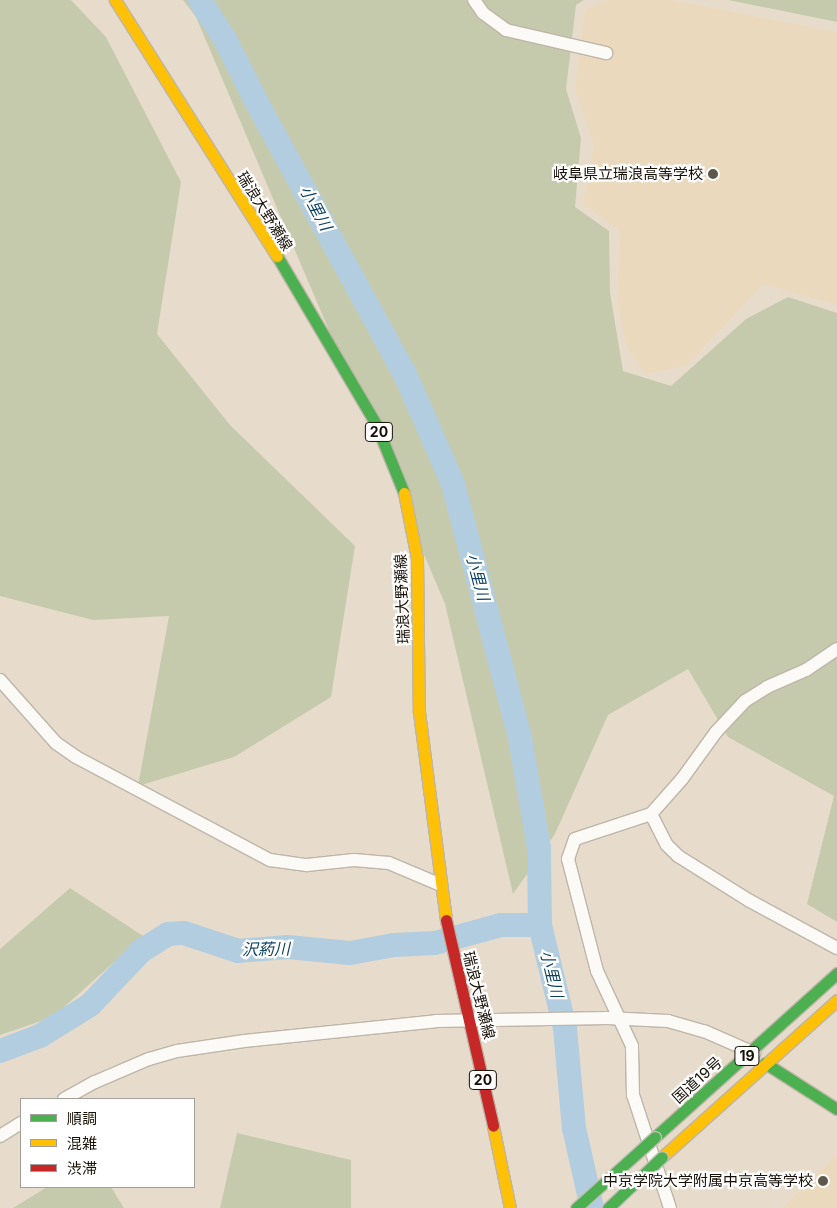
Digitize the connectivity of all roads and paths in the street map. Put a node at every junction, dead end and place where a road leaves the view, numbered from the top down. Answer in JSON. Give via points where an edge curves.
{"nodes":[{"id":1,"x":115,"y":0,"type":"edge"},
{"id":2,"x":474,"y":0,"type":"edge"},
{"id":3,"x":606,"y":54,"type":"dead end"},
{"id":4,"x":837,"y":649,"type":"edge"},
{"id":5,"x":0,"y":680,"type":"edge"},
{"id":6,"x":651,"y":814,"type":"junction"},
{"id":7,"x":441,"y":885,"type":"junction"},
{"id":8,"x":837,"y":948,"type":"edge"},
{"id":9,"x":837,"y":973,"type":"edge"},
{"id":10,"x":837,"y":1000,"type":"edge"},
{"id":11,"x":622,"y":1020,"type":"junction"},
{"id":12,"x":471,"y":1022,"type":"junction"},
{"id":13,"x":752,"y":1051,"type":"junction"},
{"id":14,"x":765,"y":1063,"type":"junction"},
{"id":15,"x":66,"y":1098,"type":"edge"},
{"id":16,"x":837,"y":1109,"type":"edge"},
{"id":17,"x":20,"y":1124,"type":"edge"},
{"id":18,"x":0,"y":1136,"type":"edge"},
{"id":19,"x":510,"y":1208,"type":"edge"},
{"id":20,"x":576,"y":1208,"type":"edge"},
{"id":21,"x":608,"y":1208,"type":"edge"},
{"id":22,"x":670,"y":1208,"type":"edge"}],
"edges":[{"from":1,"to":7,"type":"main road","name":"瑞浪大野瀬線","number":"20","via":[[300,293],[376,424],[405,495],[417,558],[419,712]]},
{"from":2,"to":3,"type":"street","via":[[483,13],[506,30]]},
{"from":4,"to":6,"type":"street","via":[[806,670],[767,687],[745,701]]},
{"from":5,"to":7,"type":"street","via":[[56,743],[76,757],[270,860],[308,865],[354,860],[389,863]]},
{"from":6,"to":8,"type":"street","via":[[667,845],[678,856],[750,901]]},
{"from":6,"to":11,"type":"street","via":[[575,839],[568,858],[597,971]]},
{"from":7,"to":12,"type":"main road","name":"瑞浪大野瀬線","number":"20","via":[[448,931]]},
{"from":9,"to":13,"type":"main road","name":"国道19号","number":"19"},
{"from":10,"to":14,"type":"main road","number":"19"},
{"from":11,"to":12,"type":"street"},
{"from":11,"to":13,"type":"street","via":[[668,1021],[704,1031]]},
{"from":11,"to":22,"type":"street","via":[[632,1046],[634,1095]]},
{"from":12,"to":15,"type":"street","via":[[436,1021],[176,1051],[95,1082]]},
{"from":12,"to":19,"type":"main road","name":"瑞浪大野瀬線","number":"20"},
{"from":13,"to":14,"type":"street"},
{"from":13,"to":20,"type":"main road","name":"国道19号","number":"19","bridge":true},
{"from":14,"to":16,"type":"main road"},
{"from":14,"to":21,"type":"main road","number":"19","bridge":true},
{"from":17,"to":18,"type":"street"}]}
